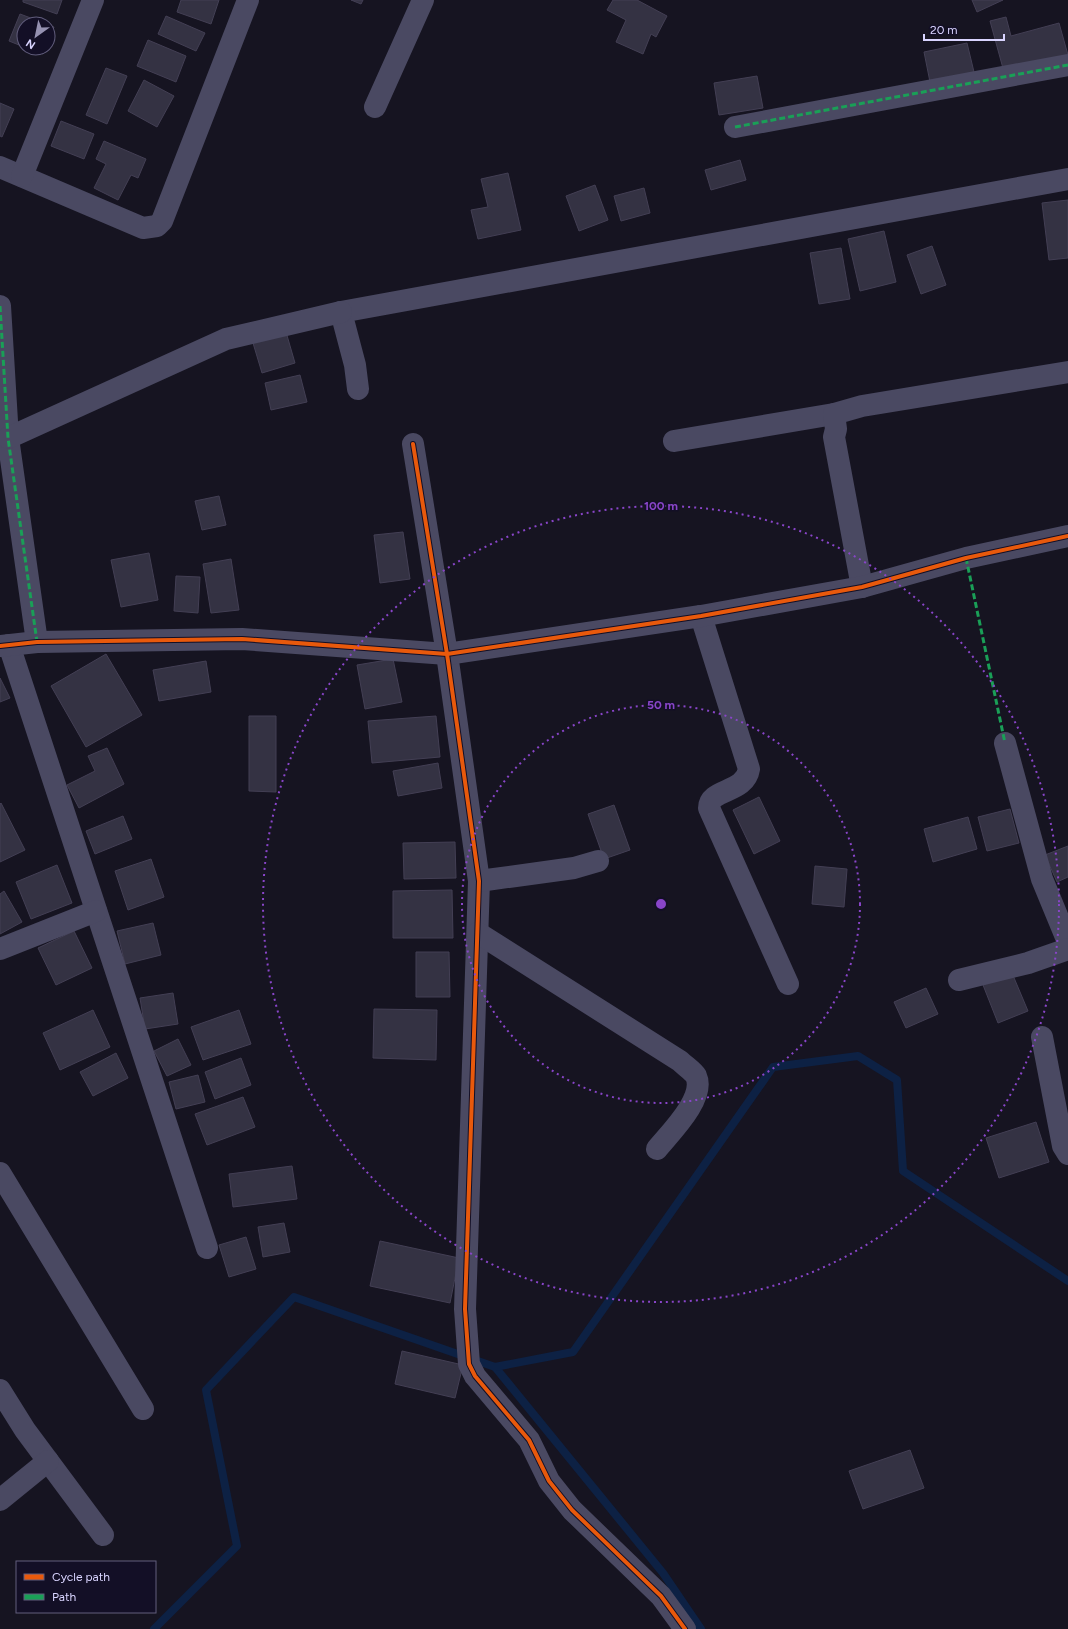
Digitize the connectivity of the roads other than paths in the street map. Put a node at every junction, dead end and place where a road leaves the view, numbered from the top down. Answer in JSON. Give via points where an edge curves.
{"nodes":[{"id":1,"x":93,"y":0,"type":"edge"},
{"id":2,"x":248,"y":0,"type":"edge"},
{"id":3,"x":423,"y":0,"type":"edge"},
{"id":4,"x":1068,"y":65,"type":"edge"},
{"id":5,"x":375,"y":108,"type":"dead end"},
{"id":6,"x":734,"y":127,"type":"dead end"},
{"id":7,"x":0,"y":167,"type":"edge"},
{"id":8,"x":22,"y":176,"type":"junction"},
{"id":9,"x":1068,"y":179,"type":"edge"},
{"id":10,"x":0,"y":306,"type":"edge"},
{"id":11,"x":341,"y":312,"type":"junction"},
{"id":12,"x":1068,"y":372,"type":"edge"},
{"id":13,"x":358,"y":389,"type":"dead end"},
{"id":14,"x":834,"y":414,"type":"junction"},
{"id":15,"x":8,"y":438,"type":"junction"},
{"id":16,"x":674,"y":441,"type":"dead end"},
{"id":17,"x":413,"y":444,"type":"dead end"},
{"id":18,"x":1068,"y":536,"type":"edge"},
{"id":19,"x":862,"y":588,"type":"junction"},
{"id":20,"x":701,"y":616,"type":"junction"},
{"id":21,"x":37,"y":642,"type":"junction"},
{"id":22,"x":5,"y":646,"type":"edge"},
{"id":23,"x":447,"y":654,"type":"junction"},
{"id":24,"x":1005,"y":743,"type":"dead end"},
{"id":25,"x":598,"y":860,"type":"dead end"},
{"id":26,"x":479,"y":881,"type":"junction"},
{"id":27,"x":96,"y":910,"type":"junction"},
{"id":28,"x":478,"y":933,"type":"junction"},
{"id":29,"x":1068,"y":942,"type":"edge"},
{"id":30,"x":0,"y":949,"type":"edge"},
{"id":31,"x":1068,"y":949,"type":"edge"},
{"id":32,"x":959,"y":980,"type":"dead end"},
{"id":33,"x":788,"y":984,"type":"dead end"},
{"id":34,"x":1042,"y":1037,"type":"dead end"},
{"id":35,"x":657,"y":1148,"type":"dead end"},
{"id":36,"x":1068,"y":1154,"type":"edge"},
{"id":37,"x":0,"y":1173,"type":"edge"},
{"id":38,"x":207,"y":1248,"type":"dead end"},
{"id":39,"x":0,"y":1390,"type":"edge"},
{"id":40,"x":0,"y":1407,"type":"edge"},
{"id":41,"x":143,"y":1409,"type":"dead end"},
{"id":42,"x":25,"y":1430,"type":"junction"},
{"id":43,"x":48,"y":1461,"type":"junction"},
{"id":44,"x":0,"y":1500,"type":"edge"},
{"id":45,"x":103,"y":1536,"type":"dead end"},
{"id":46,"x":685,"y":1629,"type":"edge"}],
"edges":[{"from":1,"to":8,"type":"street"},
{"from":2,"to":8,"type":"street","via":[[162,221],[157,226],[143,228]]},
{"from":3,"to":5,"type":"street"},
{"from":4,"to":6,"type":"street"},
{"from":7,"to":8,"type":"street"},
{"from":9,"to":11,"type":"street"},
{"from":10,"to":15,"type":"street"},
{"from":11,"to":13,"type":"street","via":[[355,365]]},
{"from":11,"to":15,"type":"street","via":[[226,339]]},
{"from":12,"to":14,"type":"street","via":[[862,406]]},
{"from":14,"to":16,"type":"street"},
{"from":14,"to":19,"type":"street","via":[[834,437]]},
{"from":15,"to":21,"type":"street"},
{"from":17,"to":23,"type":"street"},
{"from":18,"to":19,"type":"street","via":[[966,558]]},
{"from":19,"to":20,"type":"street"},
{"from":20,"to":23,"type":"street"},
{"from":20,"to":33,"type":"street","via":[[749,769],[743,783],[715,797],[709,808]]},
{"from":21,"to":22,"type":"street"},
{"from":21,"to":23,"type":"street","via":[[242,639]]},
{"from":22,"to":27,"type":"street"},
{"from":23,"to":26,"type":"street"},
{"from":24,"to":29,"type":"street","via":[[1042,879]]},
{"from":25,"to":26,"type":"street","via":[[574,868]]},
{"from":26,"to":28,"type":"street"},
{"from":27,"to":30,"type":"street"},
{"from":27,"to":38,"type":"street"},
{"from":28,"to":35,"type":"street","via":[[680,1061],[695,1075],[698,1082],[695,1099]]},
{"from":28,"to":46,"type":"street","via":[[465,1310],[469,1364],[475,1376],[529,1440],[549,1481],[572,1510],[661,1596]]},
{"from":31,"to":32,"type":"street","via":[[1028,963]]},
{"from":34,"to":36,"type":"street","via":[[1063,1146]]},
{"from":37,"to":41,"type":"street"},
{"from":39,"to":42,"type":"street"},
{"from":40,"to":42,"type":"street"},
{"from":42,"to":43,"type":"street"},
{"from":43,"to":44,"type":"street"},
{"from":43,"to":45,"type":"street"}]}
